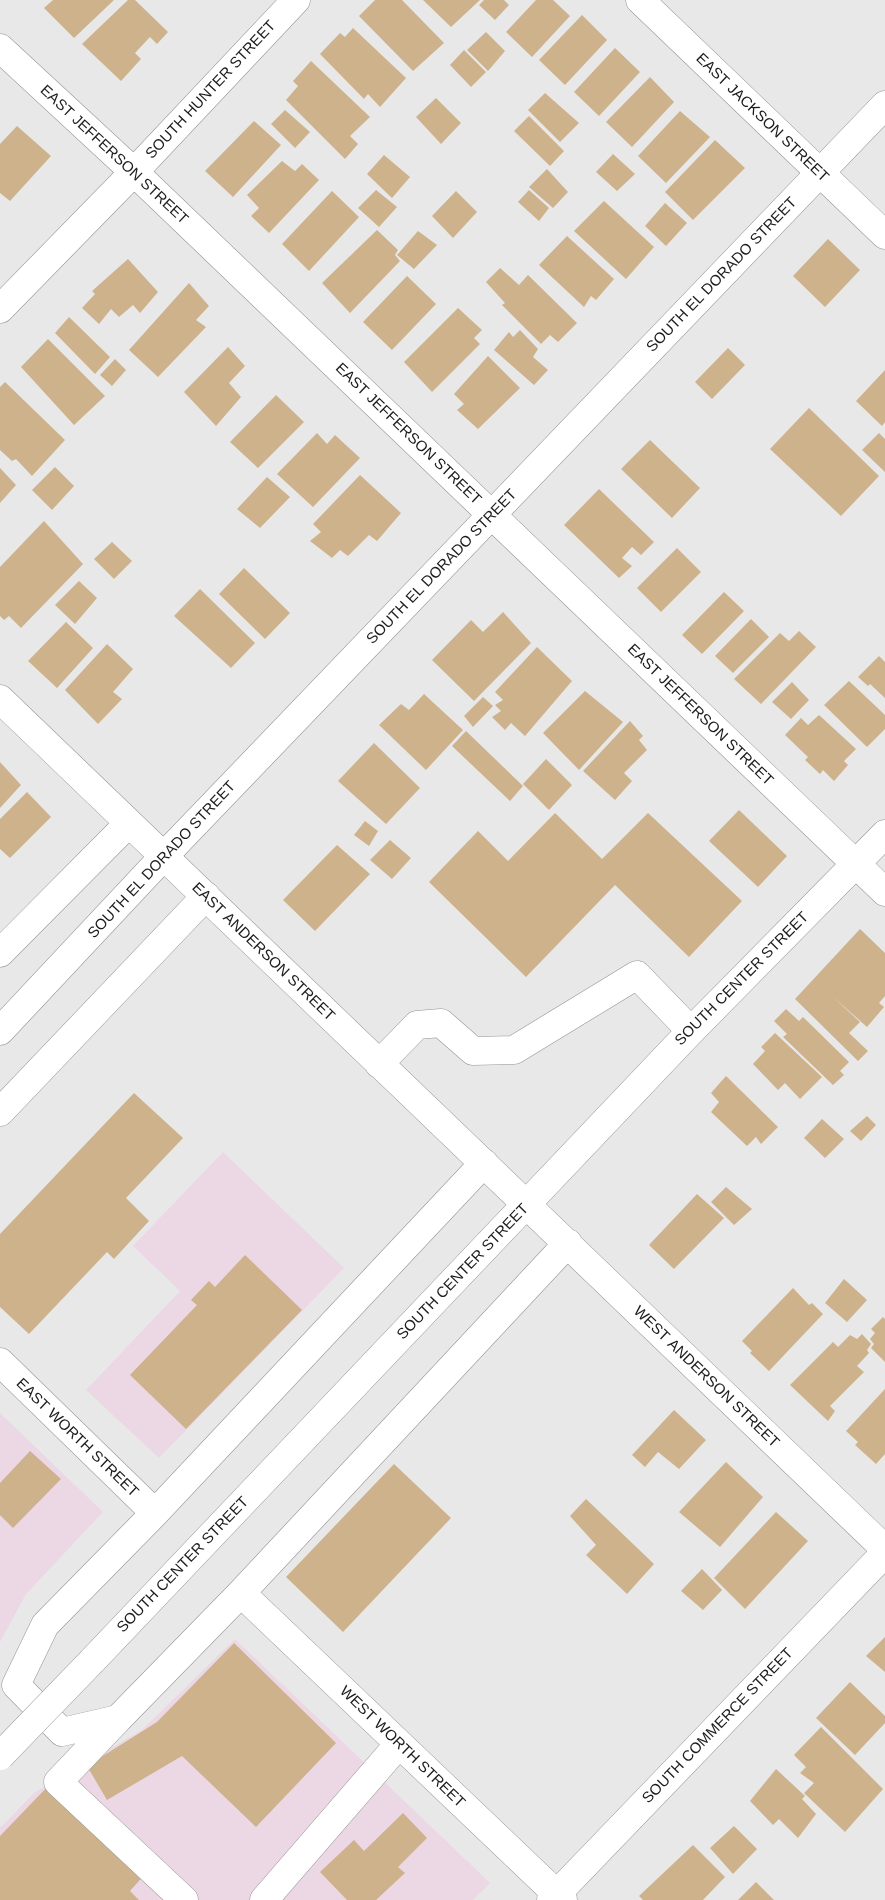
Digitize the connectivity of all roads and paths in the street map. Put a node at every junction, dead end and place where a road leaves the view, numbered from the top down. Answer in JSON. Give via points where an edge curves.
{"nodes":[{"id":1,"x":296,"y":0,"type":"edge"},
{"id":2,"x":640,"y":0,"type":"edge"},
{"id":3,"x":0,"y":48,"type":"edge"},
{"id":4,"x":885,"y":105,"type":"edge"},
{"id":5,"x":134,"y":172,"type":"junction"},
{"id":6,"x":820,"y":173,"type":"junction"},
{"id":7,"x":885,"y":235,"type":"edge"},
{"id":8,"x":0,"y":309,"type":"edge"},
{"id":9,"x":492,"y":515,"type":"junction"},
{"id":10,"x":0,"y":699,"type":"edge"},
{"id":11,"x":129,"y":822,"type":"junction"},
{"id":12,"x":885,"y":834,"type":"edge"},
{"id":13,"x":164,"y":856,"type":"junction"},
{"id":14,"x":855,"y":865,"type":"junction"},
{"id":15,"x":885,"y":892,"type":"edge"},
{"id":16,"x":206,"y":896,"type":"junction"},
{"id":17,"x":0,"y":954,"type":"edge"},
{"id":18,"x":691,"y":1030,"type":"junction"},
{"id":19,"x":0,"y":1031,"type":"edge"},
{"id":20,"x":379,"y":1064,"type":"junction"},
{"id":21,"x":0,"y":1112,"type":"edge"},
{"id":22,"x":484,"y":1163,"type":"junction"},
{"id":23,"x":528,"y":1204,"type":"junction"},
{"id":24,"x":568,"y":1243,"type":"junction"},
{"id":25,"x":0,"y":1362,"type":"edge"},
{"id":26,"x":155,"y":1513,"type":"junction"},
{"id":27,"x":885,"y":1551,"type":"edge"},
{"id":28,"x":241,"y":1593,"type":"junction"},
{"id":29,"x":118,"y":1719,"type":"junction"},
{"id":30,"x":399,"y":1744,"type":"junction"},
{"id":31,"x":0,"y":1756,"type":"edge"},
{"id":32,"x":557,"y":1898,"type":"edge"},
{"id":33,"x":184,"y":1900,"type":"edge"},
{"id":34,"x":264,"y":1900,"type":"edge"}],
"edges":[{"from":1,"to":5,"type":"street","name":"SOUTH HUNTER STREET"},
{"from":2,"to":6,"type":"street","name":"EAST JACKSON STREET"},
{"from":3,"to":5,"type":"street","name":"EAST JEFFERSON STREET"},
{"from":4,"to":6,"type":"street","name":"SOUTH EL DORADO STREET"},
{"from":5,"to":8,"type":"street","name":"SOUTH HUNTER STREET"},
{"from":5,"to":9,"type":"street","name":"EAST JEFFERSON STREET"},
{"from":6,"to":7,"type":"street","name":"EAST JACKSON STREET"},
{"from":6,"to":9,"type":"street","name":"SOUTH EL DORADO STREET"},
{"from":9,"to":13,"type":"street","name":"SOUTH EL DORADO STREET"},
{"from":9,"to":14,"type":"street","name":"EAST JEFFERSON STREET"},
{"from":10,"to":11,"type":"street","name":"EAST ANDERSON STREET"},
{"from":11,"to":13,"type":"street","name":"EAST ANDERSON STREET"},
{"from":11,"to":17,"type":"street"},
{"from":12,"to":14,"type":"street","name":"SOUTH CENTER STREET"},
{"from":13,"to":16,"type":"street","name":"EAST ANDERSON STREET"},
{"from":13,"to":19,"type":"street","name":"SOUTH EL DORADO STREET"},
{"from":14,"to":15,"type":"street","name":"EAST JEFFERSON STREET"},
{"from":14,"to":18,"type":"street","name":"SOUTH CENTER STREET"},
{"from":16,"to":20,"type":"street","name":"EAST ANDERSON STREET"},
{"from":16,"to":21,"type":"street"},
{"from":18,"to":20,"type":"street","via":[[637,975],[514,1050],[473,1051],[441,1023],[417,1025]]},
{"from":18,"to":23,"type":"street","name":"SOUTH CENTER STREET"},
{"from":20,"to":22,"type":"street","name":"EAST ANDERSON STREET"},
{"from":22,"to":23,"type":"street","name":"EAST ANDERSON STREET"},
{"from":22,"to":26,"type":"street"},
{"from":23,"to":24,"type":"street","name":"WEST ANDERSON STREET"},
{"from":23,"to":31,"type":"street","name":"SOUTH CENTER STREET","bridge":true},
{"from":24,"to":27,"type":"street","name":"WEST ANDERSON STREET"},
{"from":24,"to":28,"type":"street"},
{"from":25,"to":26,"type":"street","name":"EAST WORTH STREET"},
{"from":26,"to":29,"type":"street","via":[[45,1625],[16,1685],[62,1732]]},
{"from":27,"to":32,"type":"street","name":"SOUTH COMMERCE STREET"},
{"from":28,"to":29,"type":"street"},
{"from":28,"to":30,"type":"street","name":"WEST WORTH STREET"},
{"from":29,"to":33,"type":"street","via":[[58,1782]]},
{"from":30,"to":32,"type":"street","name":"WEST WORTH STREET"},
{"from":30,"to":34,"type":"street"}]}
